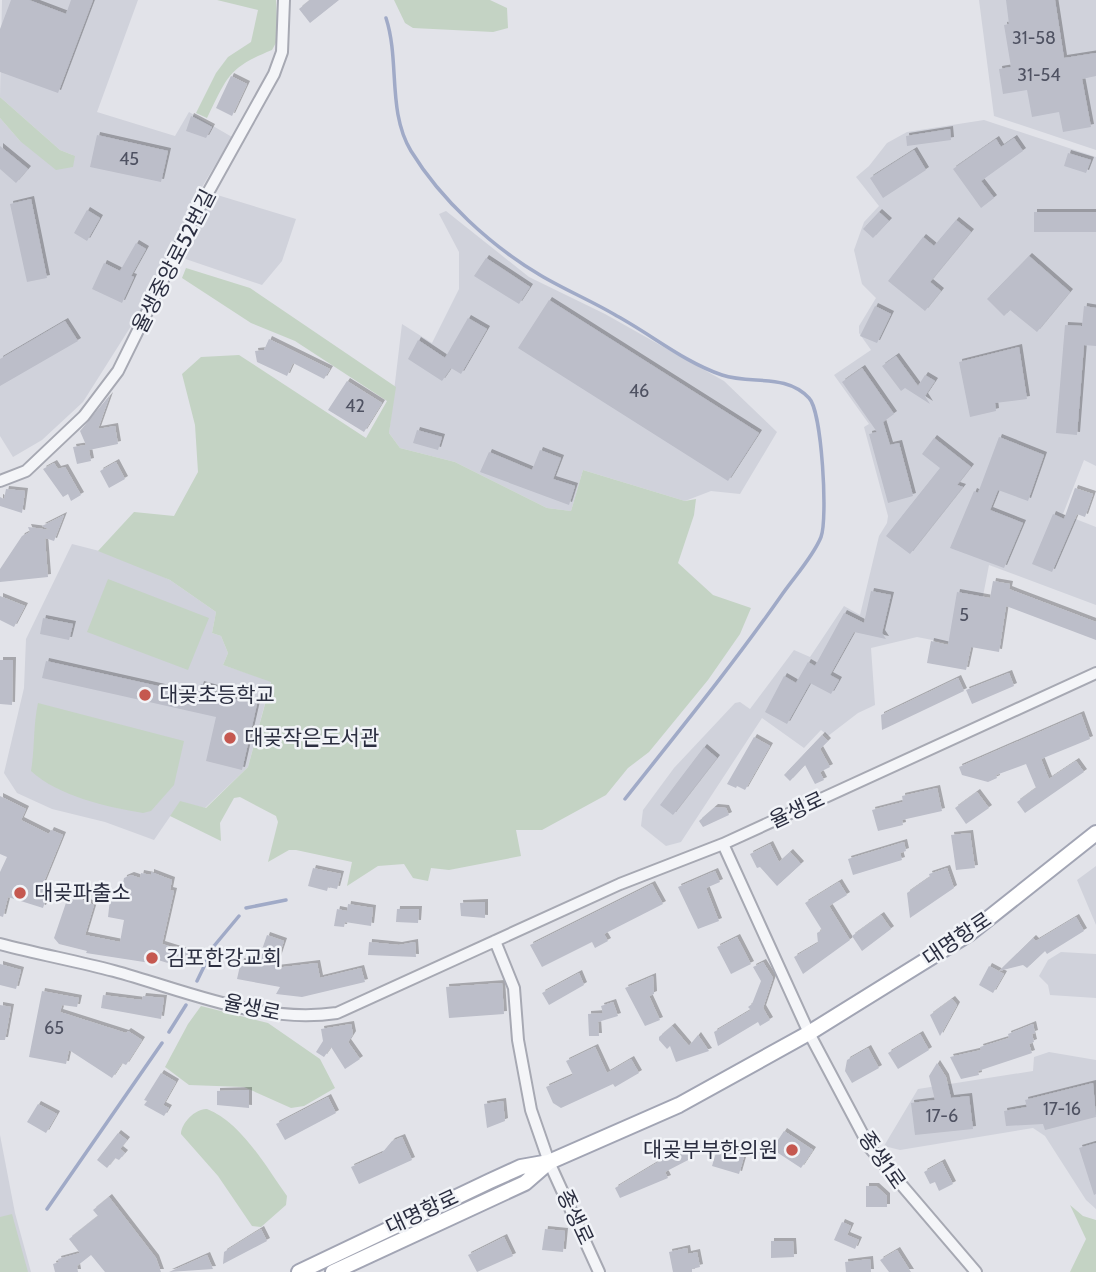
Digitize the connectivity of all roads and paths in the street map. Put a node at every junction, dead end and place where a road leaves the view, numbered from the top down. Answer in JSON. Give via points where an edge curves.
{"nodes":[{"id":1,"x":285,"y":0,"type":"edge"},
{"id":2,"x":0,"y":481,"type":"edge"},
{"id":3,"x":1096,"y":673,"type":"edge"},
{"id":4,"x":1096,"y":832,"type":"edge"},
{"id":5,"x":723,"y":844,"type":"junction"},
{"id":6,"x":495,"y":941,"type":"junction"},
{"id":7,"x":0,"y":944,"type":"edge"},
{"id":8,"x":809,"y":1033,"type":"junction"},
{"id":9,"x":549,"y":1162,"type":"junction"},
{"id":10,"x":299,"y":1272,"type":"edge"},
{"id":11,"x":333,"y":1272,"type":"edge"},
{"id":12,"x":599,"y":1272,"type":"edge"},
{"id":13,"x":976,"y":1272,"type":"edge"}],
"edges":[{"from":1,"to":2,"type":"street","name":"율생중앙로52번길","via":[[282,52],[274,74],[190,225],[118,371],[84,416],[26,471]]},
{"from":3,"to":5,"type":"street","name":"율생로"},
{"from":4,"to":8,"type":"main road","name":"대명항로","via":[[970,933]]},
{"from":5,"to":6,"type":"street","name":"율생로","via":[[620,884]]},
{"from":5,"to":8,"type":"street"},
{"from":6,"to":7,"type":"street","name":"율생로","via":[[365,1003],[310,1017],[262,1013]]},
{"from":6,"to":9,"type":"street","via":[[510,973],[523,1078]]},
{"from":8,"to":9,"type":"main road","name":"대명항로","via":[[679,1105]]},
{"from":8,"to":13,"type":"street","name":"종생1로","via":[[873,1153]]},
{"from":9,"to":10,"type":"main road","name":"대명항로","via":[[500,1176]]},
{"from":9,"to":11,"type":"main road","name":"대명항로","via":[[525,1183]]},
{"from":9,"to":12,"type":"street","name":"종생로"}]}
